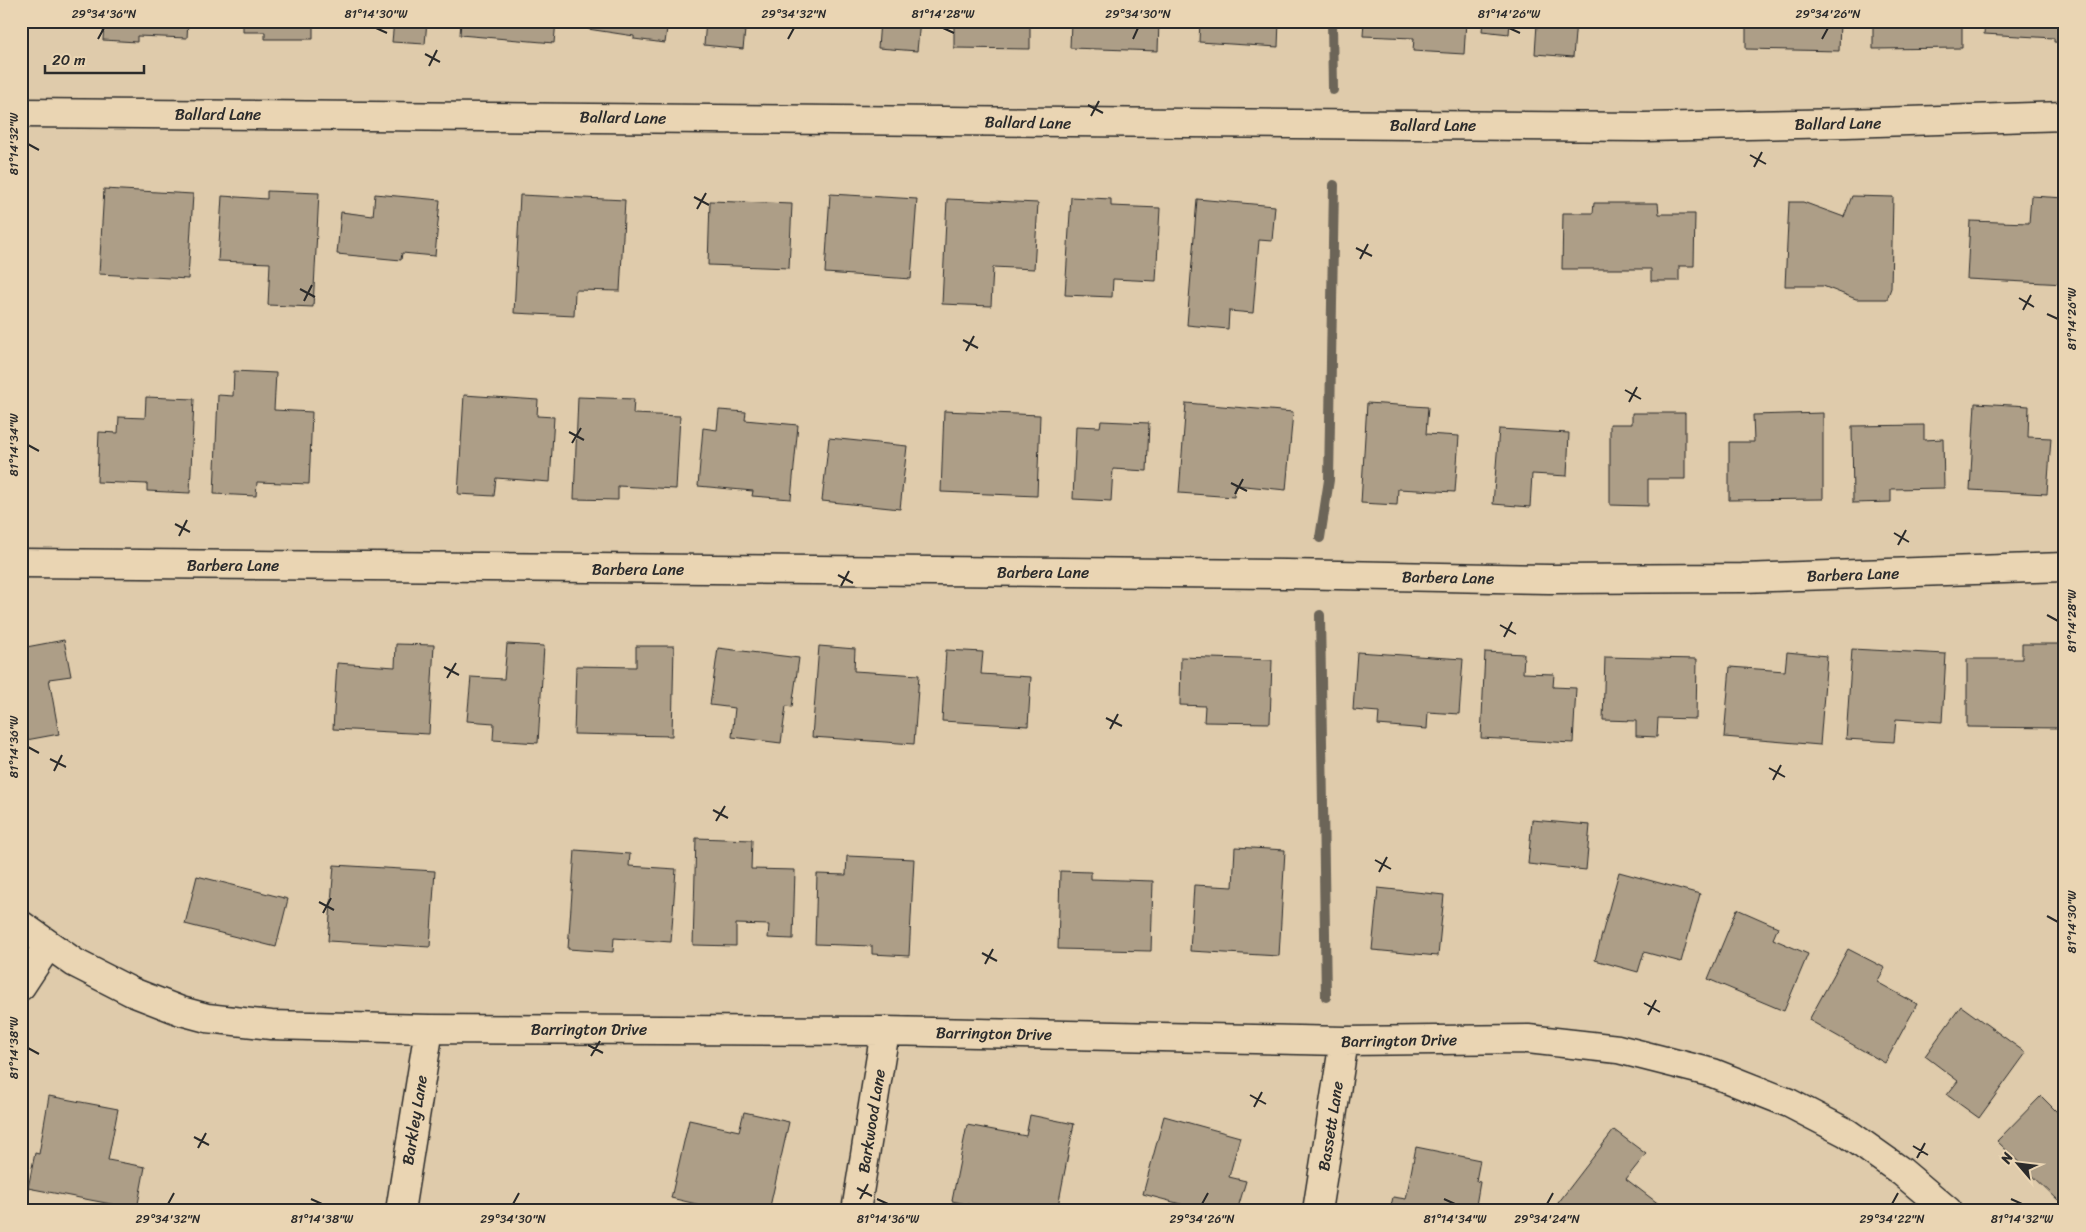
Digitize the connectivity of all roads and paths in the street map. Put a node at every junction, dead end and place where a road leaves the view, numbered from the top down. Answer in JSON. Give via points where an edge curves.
{"nodes":[{"id":1,"x":21,"y":113,"type":"edge"},
{"id":2,"x":2065,"y":116,"type":"edge"},
{"id":3,"x":21,"y":564,"type":"edge"},
{"id":4,"x":2065,"y":567,"type":"edge"},
{"id":5,"x":21,"y":925,"type":"edge"},
{"id":6,"x":48,"y":945,"type":"junction"},
{"id":7,"x":21,"y":986,"type":"edge"},
{"id":8,"x":429,"y":1029,"type":"junction"},
{"id":9,"x":885,"y":1030,"type":"junction"},
{"id":10,"x":1344,"y":1041,"type":"junction"},
{"id":11,"x":400,"y":1211,"type":"edge"},
{"id":12,"x":856,"y":1211,"type":"edge"},
{"id":13,"x":1317,"y":1211,"type":"edge"},
{"id":14,"x":1948,"y":1211,"type":"edge"}],
"edges":[{"from":1,"to":2,"type":"street","name":"Ballard Lane","via":[[1634,127]]},
{"from":3,"to":4,"type":"street","name":"Barbera Lane","via":[[1549,579],[1742,578]]},
{"from":5,"to":6,"type":"street","name":"Barrington Drive"},
{"from":6,"to":7,"type":"street"},
{"from":6,"to":8,"type":"street","name":"Barrington Drive","via":[[132,992],[207,1018],[271,1025]]},
{"from":8,"to":9,"type":"street","name":"Barrington Drive"},
{"from":8,"to":11,"type":"street","name":"Barkley Lane"},
{"from":9,"to":10,"type":"street","name":"Barrington Drive"},
{"from":9,"to":12,"type":"street","name":"Barkwood Lane"},
{"from":10,"to":13,"type":"street","name":"Bassett Lane"},
{"from":10,"to":14,"type":"street","name":"Barrington Drive","via":[[1528,1039],[1618,1049],[1713,1073],[1788,1103],[1847,1133],[1902,1172]]}]}
